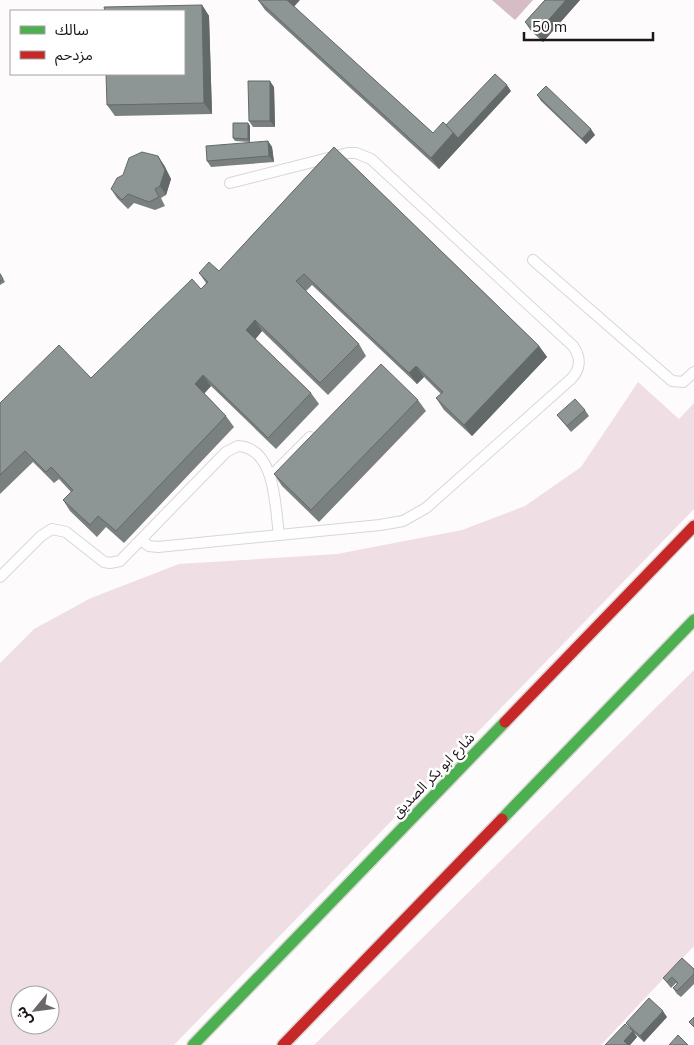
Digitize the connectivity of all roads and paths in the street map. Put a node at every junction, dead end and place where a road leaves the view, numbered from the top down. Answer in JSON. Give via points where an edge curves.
{"nodes":[{"id":1,"x":230,"y":183,"type":"dead end"},
{"id":2,"x":533,"y":260,"type":"dead end"},
{"id":3,"x":694,"y":372,"type":"edge"},
{"id":4,"x":318,"y":429,"type":"edge"},
{"id":5,"x":271,"y":476,"type":"junction"},
{"id":6,"x":694,"y":526,"type":"edge"},
{"id":7,"x":279,"y":534,"type":"junction"},
{"id":8,"x":141,"y":540,"type":"junction"},
{"id":9,"x":0,"y":577,"type":"edge"},
{"id":10,"x":694,"y":620,"type":"edge"},
{"id":11,"x":193,"y":1045,"type":"edge"},
{"id":12,"x":283,"y":1045,"type":"edge"}],
"edges":[{"from":1,"to":7,"type":"lane","via":[[348,154],[364,156],[377,164],[573,346],[578,357],[578,369],[571,379],[420,513],[403,521],[380,525]]},
{"from":2,"to":3,"type":"lane","via":[[672,381],[683,382]]},
{"from":4,"to":5,"type":"lane"},
{"from":5,"to":7,"type":"lane"},
{"from":5,"to":8,"type":"lane","via":[[253,450],[243,446],[230,449]]},
{"from":6,"to":11,"type":"main road","name":"شارع ابو بكر الصديق"},
{"from":7,"to":8,"type":"lane","via":[[158,547],[149,546]]},
{"from":8,"to":9,"type":"lane","via":[[120,561],[110,563],[98,558],[66,532],[52,529]]},
{"from":10,"to":12,"type":"main road"}]}
